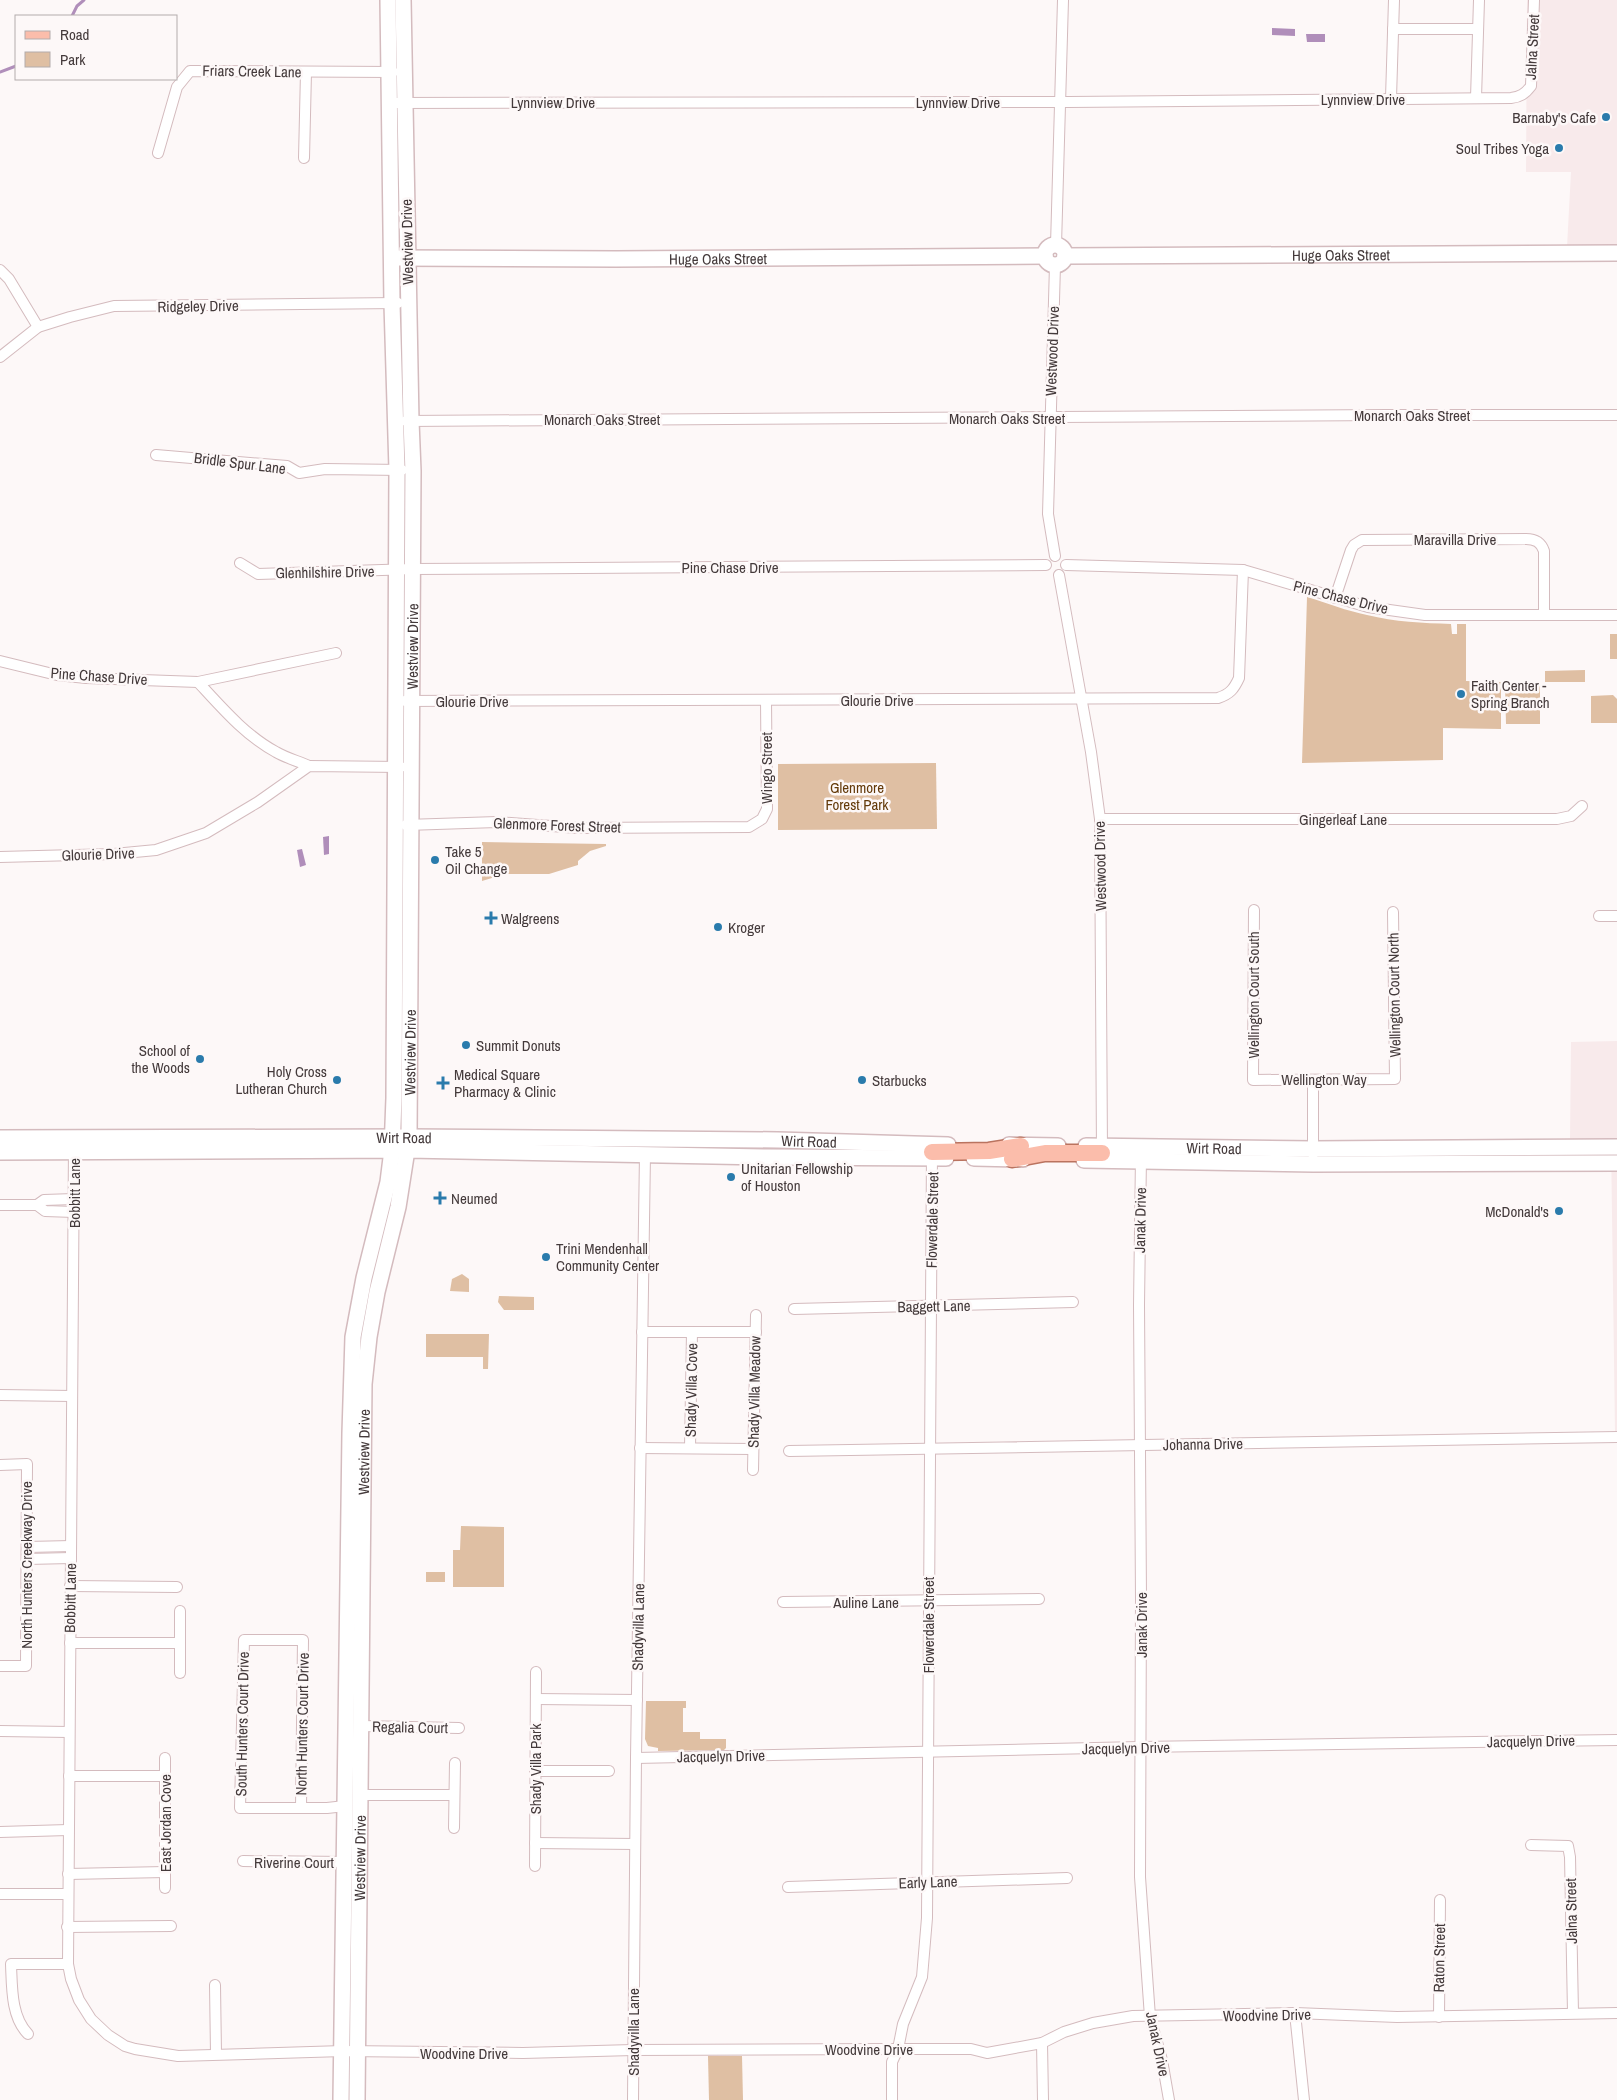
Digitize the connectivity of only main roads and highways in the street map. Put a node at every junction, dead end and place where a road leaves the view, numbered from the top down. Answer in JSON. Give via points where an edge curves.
{"nodes":[{"id":1,"x":388,"y":0,"type":"edge"},
{"id":2,"x":403,"y":0,"type":"edge"},
{"id":3,"x":1617,"y":253,"type":"edge"},
{"id":4,"x":391,"y":258,"type":"junction"},
{"id":5,"x":407,"y":258,"type":"junction"},
{"id":6,"x":404,"y":421,"type":"junction"},
{"id":7,"x":0,"y":1138,"type":"edge"},
{"id":8,"x":409,"y":1143,"type":"junction"},
{"id":9,"x":392,"y":1144,"type":"junction"},
{"id":10,"x":74,"y":1146,"type":"junction"},
{"id":11,"x":1617,"y":1147,"type":"edge"},
{"id":12,"x":1506,"y":1148,"type":"junction"},
{"id":13,"x":932,"y":1151,"type":"junction"},
{"id":14,"x":0,"y":1152,"type":"edge"},
{"id":15,"x":1102,"y":1153,"type":"joint"},
{"id":16,"x":1314,"y":1157,"type":"junction"},
{"id":17,"x":1506,"y":1164,"type":"junction"},
{"id":18,"x":1617,"y":1164,"type":"edge"},
{"id":19,"x":370,"y":1291,"type":"junction"},
{"id":20,"x":353,"y":1337,"type":"junction"},
{"id":21,"x":369,"y":1338,"type":"junction"},
{"id":22,"x":356,"y":1522,"type":"junction"},
{"id":23,"x":354,"y":1701,"type":"junction"},
{"id":24,"x":352,"y":1884,"type":"junction"},
{"id":25,"x":342,"y":2100,"type":"edge"},
{"id":26,"x":357,"y":2100,"type":"edge"}],
"edges":[{"from":1,"to":4,"type":"main road","name":"Westview Drive"},
{"from":2,"to":5,"type":"main road","name":"Westview Drive"},
{"from":3,"to":5,"type":"main road","name":"Huge Oaks Street"},
{"from":4,"to":5,"type":"main road","name":"Huge Oaks Street"},
{"from":4,"to":6,"type":"main road","name":"Westview Drive","via":[[392,304]]},
{"from":5,"to":6,"type":"main road","name":"Westview Drive"},
{"from":6,"to":8,"type":"main road","name":"Westview Drive","via":[[414,471]]},
{"from":6,"to":9,"type":"main road","name":"Westview Drive","via":[[397,470]]},
{"from":7,"to":10,"type":"main road","name":"Wirt Road"},
{"from":8,"to":9,"type":"main road","name":"Wirt Road"},
{"from":8,"to":13,"type":"main road","name":"Wirt Road","via":[[645,1154]]},
{"from":8,"to":13,"type":"main road","name":"Wirt Road","via":[[778,1140]]},
{"from":8,"to":19,"type":"main road","name":"Westview Drive","via":[[398,1206]]},
{"from":9,"to":10,"type":"main road","name":"Wirt Road"},
{"from":9,"to":19,"type":"main road","name":"Westview Drive"},
{"from":10,"to":14,"type":"main road","name":"Wirt Road"},
{"from":11,"to":12,"type":"main road","name":"Wirt Road"},
{"from":12,"to":16,"type":"main road","name":"Wirt Road"},
{"from":12,"to":17,"type":"main road"},
{"from":13,"to":15,"type":"main road"},
{"from":15,"to":16,"type":"main road","name":"Wirt Road"},
{"from":16,"to":17,"type":"main road","name":"Wirt Road"},
{"from":17,"to":18,"type":"main road","name":"Wirt Road"},
{"from":19,"to":20,"type":"main road","name":"Westview Drive"},
{"from":19,"to":21,"type":"main road","name":"Westview Drive"},
{"from":20,"to":21,"type":"main road"},
{"from":20,"to":22,"type":"main road","name":"Westview Drive"},
{"from":21,"to":22,"type":"main road","name":"Westview Drive"},
{"from":22,"to":23,"type":"main road","name":"Westview Drive"},
{"from":23,"to":24,"type":"main road","name":"Westview Drive","via":[[346,1806],[346,1862]]},
{"from":23,"to":24,"type":"main road","name":"Westview Drive","via":[[362,1726],[361,1795]]},
{"from":24,"to":25,"type":"main road","name":"Westview Drive"},
{"from":24,"to":26,"type":"main road","name":"Westview Drive"}]}
